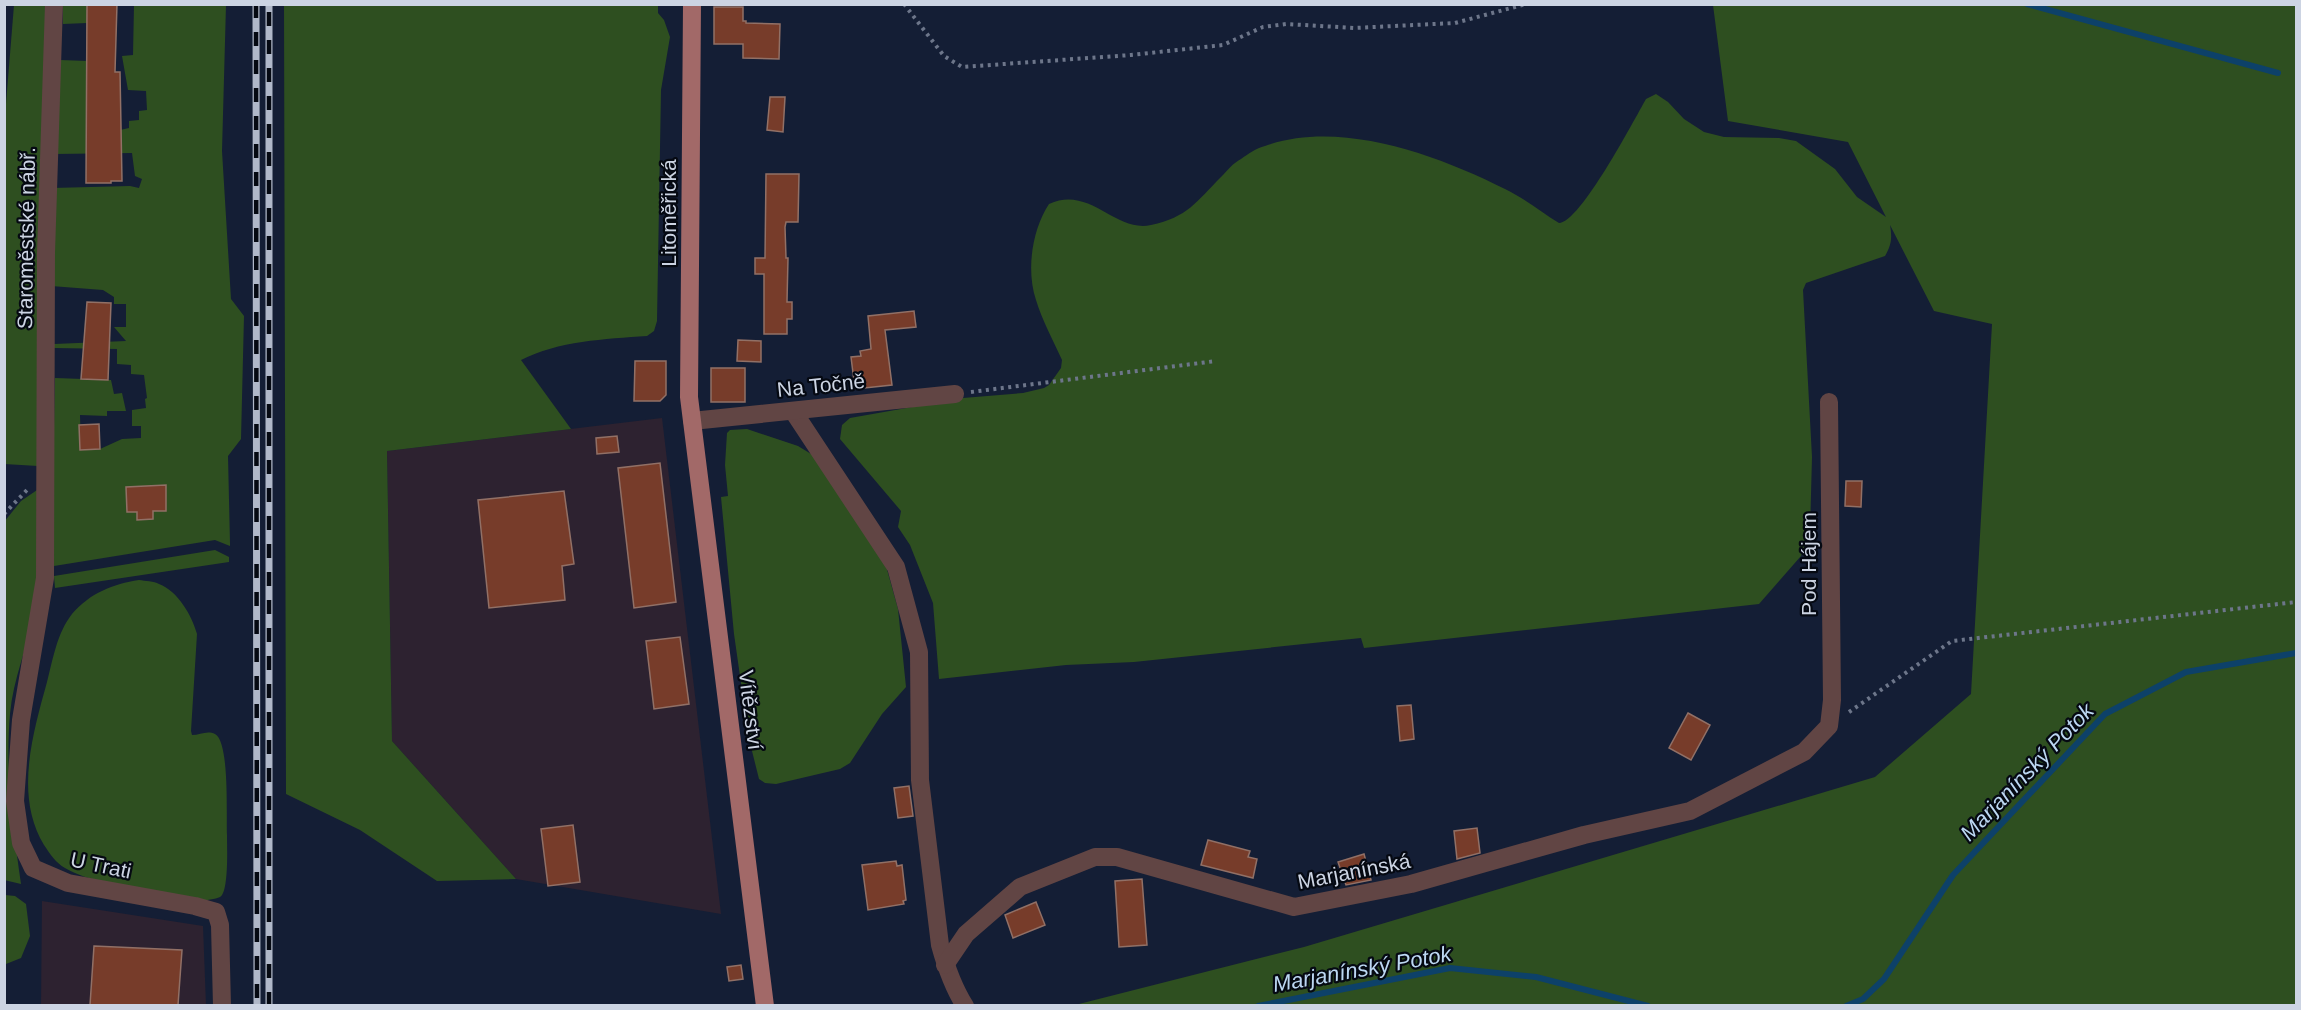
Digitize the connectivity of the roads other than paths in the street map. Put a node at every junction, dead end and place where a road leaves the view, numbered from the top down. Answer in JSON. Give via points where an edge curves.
{"nodes":[{"id":1,"x":54,"y":4,"type":"edge"},
{"id":2,"x":692,"y":4,"type":"edge"},
{"id":3,"x":955,"y":394,"type":"road end"},
{"id":4,"x":1829,"y":402,"type":"dead end"},
{"id":5,"x":793,"y":411,"type":"junction"},
{"id":6,"x":692,"y":421,"type":"junction"},
{"id":7,"x":47,"y":472,"type":"joint"},
{"id":8,"x":1829,"y":726,"type":"joint"},
{"id":9,"x":945,"y":965,"type":"junction"},
{"id":10,"x":222,"y":1005,"type":"edge"},
{"id":11,"x":765,"y":1005,"type":"edge"},
{"id":12,"x":965,"y":1005,"type":"edge"}],
"edges":[{"from":1,"to":7,"type":"street","name":"Staroměstské nábř.","via":[[46,253]]},
{"from":2,"to":6,"type":"main road","name":"Litoměřická"},
{"from":3,"to":5,"type":"street","name":"Na Točně"},
{"from":4,"to":8,"type":"street","name":"Pod Hájem"},
{"from":5,"to":6,"type":"street","name":"Na Točně"},
{"from":5,"to":9,"type":"street","via":[[896,567],[919,652],[920,780]]},
{"from":6,"to":11,"type":"main road","name":"Vítězství"},
{"from":7,"to":10,"type":"street","name":"U Trati","via":[[45,578],[21,720],[15,801],[21,843],[33,868],[68,883],[216,912],[220,925]]},
{"from":8,"to":9,"type":"street","name":"Marjanínská","via":[[1804,752],[1690,811],[1584,835],[1411,884],[1294,907],[1117,857],[1095,857],[1020,886],[966,934]]},
{"from":9,"to":12,"type":"street"}]}
